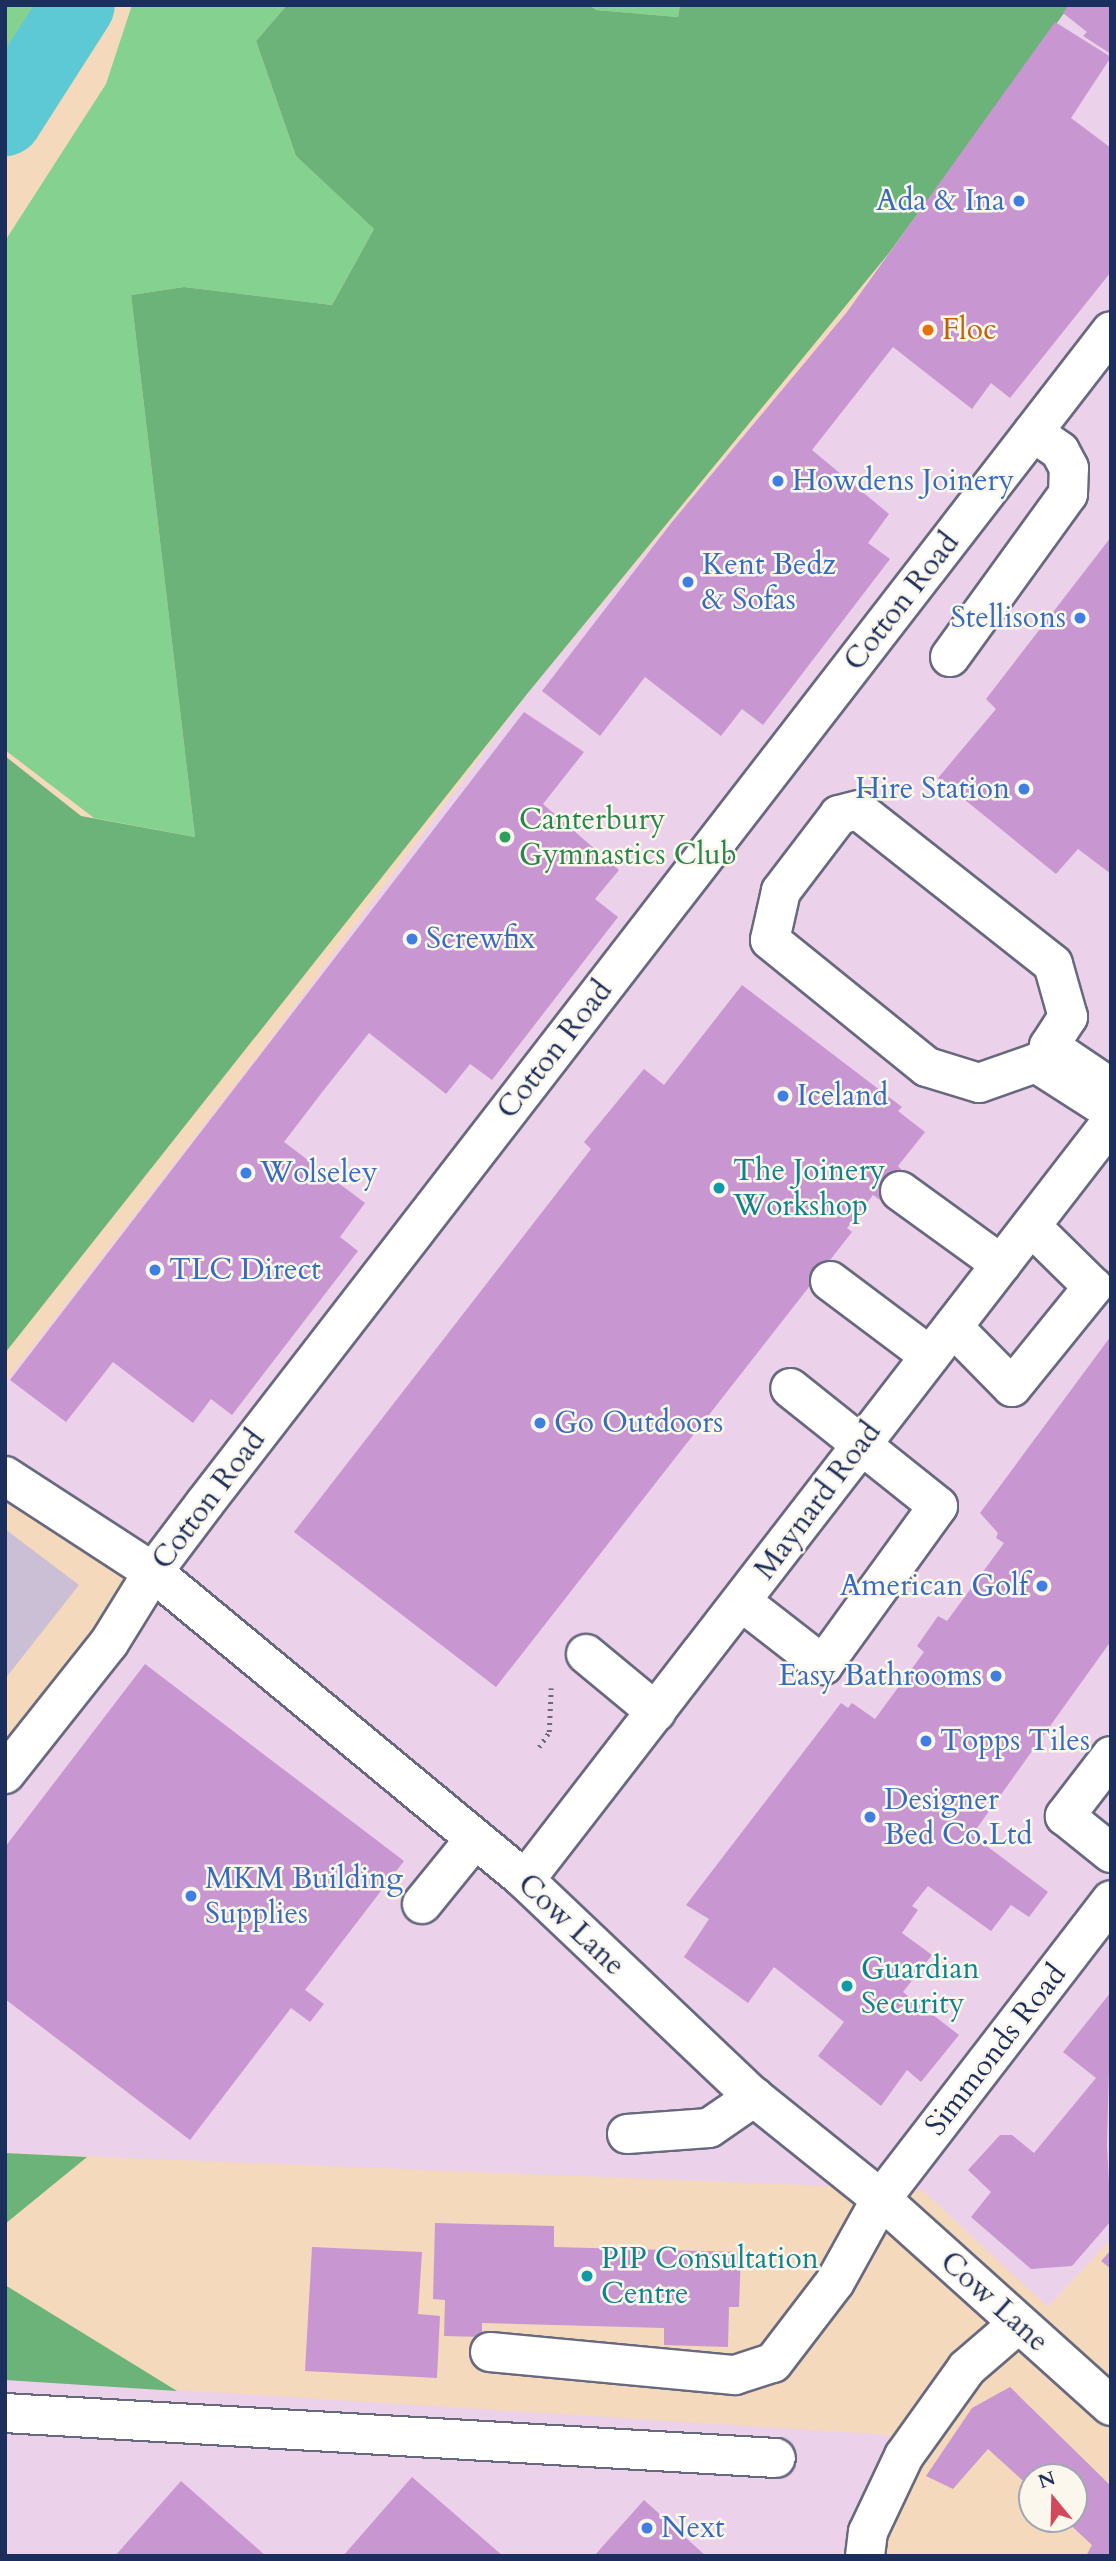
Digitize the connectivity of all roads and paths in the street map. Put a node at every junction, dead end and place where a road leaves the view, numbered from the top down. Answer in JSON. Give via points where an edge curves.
{"nodes":[{"id":1,"x":1111,"y":331,"type":"edge"},
{"id":2,"x":1033,"y":432,"type":"junction"},
{"id":3,"x":950,"y":657,"type":"dead end"},
{"id":4,"x":1107,"y":1093,"type":"edge"},
{"id":5,"x":1111,"y":1122,"type":"edge"},
{"id":6,"x":900,"y":1191,"type":"dead end"},
{"id":7,"x":1031,"y":1226,"type":"junction"},
{"id":8,"x":1001,"y":1264,"type":"junction"},
{"id":9,"x":830,"y":1281,"type":"dead end"},
{"id":10,"x":953,"y":1327,"type":"junction"},
{"id":11,"x":930,"y":1356,"type":"junction"},
{"id":12,"x":790,"y":1388,"type":"dead end"},
{"id":13,"x":862,"y":1442,"type":"junction"},
{"id":14,"x":5,"y":1476,"type":"edge"},
{"id":15,"x":153,"y":1572,"type":"junction"},
{"id":16,"x":742,"y":1602,"type":"junction"},
{"id":17,"x":586,"y":1654,"type":"dead end"},
{"id":18,"x":551,"y":1688,"type":"dead end"},
{"id":19,"x":656,"y":1712,"type":"junction"},
{"id":20,"x":538,"y":1747,"type":"dead end"},
{"id":21,"x":1111,"y":1756,"type":"edge"},
{"id":22,"x":5,"y":1774,"type":"edge"},
{"id":23,"x":474,"y":1840,"type":"junction"},
{"id":24,"x":1111,"y":1853,"type":"edge"},
{"id":25,"x":525,"y":1880,"type":"junction"},
{"id":26,"x":1111,"y":1900,"type":"edge"},
{"id":27,"x":422,"y":1904,"type":"dead end"},
{"id":28,"x":754,"y":2097,"type":"junction"},
{"id":29,"x":627,"y":2134,"type":"dead end"},
{"id":30,"x":881,"y":2199,"type":"junction"},
{"id":31,"x":1018,"y":2324,"type":"junction"},
{"id":32,"x":490,"y":2352,"type":"dead end"},
{"id":33,"x":1105,"y":2391,"type":"edge"},
{"id":34,"x":5,"y":2413,"type":"edge"},
{"id":35,"x":776,"y":2458,"type":"dead end"},
{"id":36,"x":865,"y":2556,"type":"edge"}],
"edges":[{"from":1,"to":2,"type":"street","name":"Cotton Road"},
{"from":2,"to":3,"type":"street","via":[[1060,451],[1069,468],[1068,495]]},
{"from":2,"to":15,"type":"street","name":"Cotton Road"},
{"from":4,"to":4,"type":"street","via":[[1036,1063],[979,1083],[927,1067],[770,940],[780,891],[839,815],[858,810],[1053,964],[1068,1017],[1049,1046]]},
{"from":5,"to":7,"type":"street","name":"Maynard Road"},
{"from":6,"to":8,"type":"street"},
{"from":7,"to":8,"type":"street","name":"Maynard Road"},
{"from":7,"to":10,"type":"street","via":[[1093,1286],[1012,1387]]},
{"from":8,"to":10,"type":"street","name":"Maynard Road"},
{"from":9,"to":11,"type":"street"},
{"from":10,"to":11,"type":"street","name":"Maynard Road"},
{"from":11,"to":13,"type":"street","name":"Maynard Road"},
{"from":12,"to":13,"type":"street"},
{"from":13,"to":16,"type":"street","name":"Maynard Road"},
{"from":13,"to":16,"type":"street","via":[[939,1506],[823,1665]]},
{"from":14,"to":15,"type":"street","name":"Cow Lane"},
{"from":15,"to":22,"type":"street","name":"Cotton Road","via":[[109,1643]]},
{"from":15,"to":23,"type":"street","name":"Cow Lane"},
{"from":16,"to":19,"type":"street","name":"Maynard Road"},
{"from":17,"to":19,"type":"street"},
{"from":18,"to":20,"type":"path","via":[[549,1732]]},
{"from":19,"to":25,"type":"street","name":"Maynard Road"},
{"from":21,"to":24,"type":"street","via":[[1065,1816]]},
{"from":23,"to":25,"type":"street","name":"Cow Lane"},
{"from":23,"to":27,"type":"street"},
{"from":25,"to":28,"type":"street","name":"Cow Lane"},
{"from":26,"to":30,"type":"street","name":"Simmonds Road"},
{"from":28,"to":29,"type":"street","via":[[709,2128]]},
{"from":28,"to":30,"type":"street","name":"Cow Lane"},
{"from":30,"to":31,"type":"street","name":"Cow Lane"},
{"from":30,"to":32,"type":"street","name":"Simmonds Road","via":[[835,2282],[773,2363],[736,2375]]},
{"from":31,"to":33,"type":"street","name":"Cow Lane"},
{"from":31,"to":36,"type":"street","via":[[967,2368],[904,2456],[868,2532]]},
{"from":34,"to":35,"type":"street"}]}
